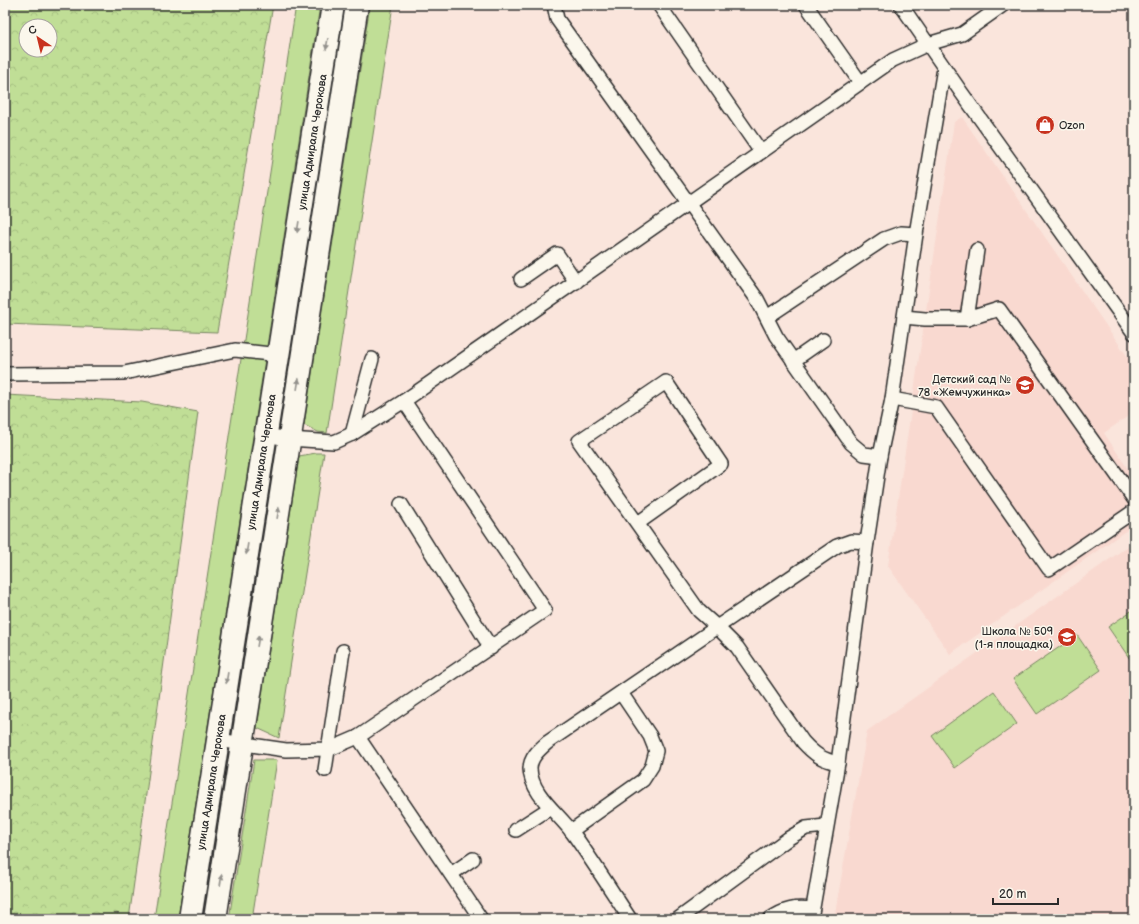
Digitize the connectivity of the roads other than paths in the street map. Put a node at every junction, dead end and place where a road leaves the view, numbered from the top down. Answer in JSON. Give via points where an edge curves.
{"nodes":[{"id":1,"x":333,"y":5,"type":"edge"},
{"id":2,"x":357,"y":5,"type":"edge"},
{"id":3,"x":554,"y":5,"type":"edge"},
{"id":4,"x":659,"y":5,"type":"edge"},
{"id":5,"x":806,"y":5,"type":"edge"},
{"id":6,"x":901,"y":5,"type":"edge"},
{"id":7,"x":1003,"y":5,"type":"edge"},
{"id":8,"x":928,"y":44,"type":"junction"},
{"id":9,"x":944,"y":68,"type":"junction"},
{"id":10,"x":860,"y":82,"type":"junction"},
{"id":11,"x":761,"y":152,"type":"junction"},
{"id":12,"x":689,"y":204,"type":"junction"},
{"id":13,"x":916,"y":234,"type":"junction"},
{"id":14,"x":977,"y":250,"type":"dead end"},
{"id":15,"x":521,"y":279,"type":"dead end"},
{"id":16,"x":576,"y":282,"type":"junction"},
{"id":17,"x":904,"y":316,"type":"junction"},
{"id":18,"x":767,"y":317,"type":"junction"},
{"id":19,"x":967,"y":319,"type":"junction"},
{"id":20,"x":1134,"y":332,"type":"edge"},
{"id":21,"x":823,"y":340,"type":"dead end"},
{"id":22,"x":278,"y":355,"type":"junction"},
{"id":23,"x":372,"y":359,"type":"dead end"},
{"id":24,"x":793,"y":361,"type":"junction"},
{"id":25,"x":5,"y":374,"type":"edge"},
{"id":26,"x":892,"y":399,"type":"junction"},
{"id":27,"x":404,"y":401,"type":"junction"},
{"id":28,"x":352,"y":434,"type":"junction"},
{"id":29,"x":265,"y":435,"type":"junction"},
{"id":30,"x":289,"y":439,"type":"junction"},
{"id":31,"x":880,"y":456,"type":"junction"},
{"id":32,"x":1134,"y":499,"type":"edge"},
{"id":33,"x":401,"y":504,"type":"dead end"},
{"id":34,"x":1134,"y":511,"type":"edge"},
{"id":35,"x":638,"y":523,"type":"junction"},
{"id":36,"x":867,"y":542,"type":"junction"},
{"id":37,"x":717,"y":628,"type":"junction"},
{"id":38,"x":491,"y":648,"type":"junction"},
{"id":39,"x":344,"y":650,"type":"dead end"},
{"id":40,"x":621,"y":693,"type":"junction"},
{"id":41,"x":358,"y":737,"type":"junction"},
{"id":42,"x":218,"y":740,"type":"junction"},
{"id":43,"x":242,"y":743,"type":"junction"},
{"id":44,"x":330,"y":749,"type":"junction"},
{"id":45,"x":838,"y":763,"type":"junction"},
{"id":46,"x":326,"y":770,"type":"dead end"},
{"id":47,"x":550,"y":808,"type":"junction"},
{"id":48,"x":826,"y":826,"type":"junction"},
{"id":49,"x":516,"y":830,"type":"dead end"},
{"id":50,"x":571,"y":831,"type":"junction"},
{"id":51,"x":473,"y":859,"type":"dead end"},
{"id":52,"x":451,"y":874,"type":"junction"},
{"id":53,"x":811,"y":914,"type":"edge"},
{"id":54,"x":190,"y":919,"type":"edge"},
{"id":55,"x":215,"y":919,"type":"edge"},
{"id":56,"x":481,"y":919,"type":"edge"},
{"id":57,"x":630,"y":919,"type":"edge"},
{"id":58,"x":678,"y":919,"type":"edge"},
{"id":59,"x":770,"y":919,"type":"edge"}],
"edges":[{"from":1,"to":22,"type":"street","name":"улица Адмирала Черокова","one_way":true},
{"from":30,"to":2,"type":"street","name":"улица Адмирала Черокова","one_way":true},
{"from":3,"to":12,"type":"lane","via":[[557,19]]},
{"from":4,"to":11,"type":"lane"},
{"from":5,"to":10,"type":"lane"},
{"from":6,"to":8,"type":"lane"},
{"from":7,"to":8,"type":"lane","via":[[962,34]]},
{"from":8,"to":9,"type":"lane"},
{"from":8,"to":10,"type":"lane","via":[[898,56]]},
{"from":9,"to":13,"type":"lane"},
{"from":9,"to":20,"type":"lane"},
{"from":10,"to":11,"type":"lane"},
{"from":11,"to":12,"type":"lane"},
{"from":12,"to":16,"type":"lane"},
{"from":12,"to":18,"type":"lane","via":[[758,300]]},
{"from":13,"to":17,"type":"lane"},
{"from":13,"to":18,"type":"lane","via":[[901,233],[884,239]]},
{"from":14,"to":19,"type":"lane"},
{"from":15,"to":16,"type":"lane","via":[[557,254]]},
{"from":16,"to":27,"type":"lane"},
{"from":17,"to":19,"type":"lane"},
{"from":17,"to":26,"type":"lane"},
{"from":18,"to":24,"type":"lane"},
{"from":19,"to":32,"type":"lane","via":[[999,309]]},
{"from":21,"to":24,"type":"lane"},
{"from":22,"to":25,"type":"lane","via":[[235,350],[124,374]]},
{"from":22,"to":29,"type":"street","name":"улица Адмирала Черокова"},
{"from":23,"to":28,"type":"lane"},
{"from":24,"to":31,"type":"lane","via":[[851,443],[864,454]]},
{"from":26,"to":31,"type":"lane"},
{"from":26,"to":34,"type":"lane","via":[[936,407],[1049,569]]},
{"from":27,"to":28,"type":"lane"},
{"from":27,"to":38,"type":"lane","via":[[545,610]]},
{"from":28,"to":30,"type":"lane","via":[[334,442]]},
{"from":29,"to":30,"type":"lane"},
{"from":29,"to":42,"type":"street","name":"улица Адмирала Черокова","one_way":true},
{"from":43,"to":30,"type":"street","name":"улица Адмирала Черокова","one_way":true},
{"from":31,"to":36,"type":"lane"},
{"from":33,"to":38,"type":"lane"},
{"from":35,"to":35,"type":"lane","via":[[579,441],[666,382],[721,464]]},
{"from":35,"to":37,"type":"lane","via":[[699,611]]},
{"from":36,"to":37,"type":"lane","via":[[851,542],[836,546]]},
{"from":36,"to":45,"type":"lane"},
{"from":37,"to":40,"type":"lane"},
{"from":37,"to":45,"type":"lane","via":[[737,647],[814,753],[825,760]]},
{"from":38,"to":41,"type":"lane"},
{"from":39,"to":44,"type":"lane"},
{"from":40,"to":47,"type":"lane","via":[[535,753],[530,767],[532,780]]},
{"from":40,"to":50,"type":"lane","via":[[650,736],[656,751],[652,766],[643,780]]},
{"from":41,"to":44,"type":"lane"},
{"from":41,"to":52,"type":"lane"},
{"from":42,"to":43,"type":"lane"},
{"from":42,"to":54,"type":"street","name":"улица Адмирала Черокова"},
{"from":43,"to":44,"type":"lane","via":[[286,750]]},
{"from":55,"to":43,"type":"street","name":"улица Адмирала Черокова","one_way":true},
{"from":44,"to":46,"type":"lane"},
{"from":45,"to":48,"type":"lane"},
{"from":47,"to":49,"type":"lane"},
{"from":47,"to":50,"type":"lane"},
{"from":48,"to":53,"type":"lane"},
{"from":48,"to":58,"type":"lane","via":[[806,828],[789,838]]},
{"from":50,"to":57,"type":"lane"},
{"from":51,"to":52,"type":"lane"},
{"from":52,"to":56,"type":"lane"},
{"from":53,"to":59,"type":"lane","via":[[795,907]]}]}
